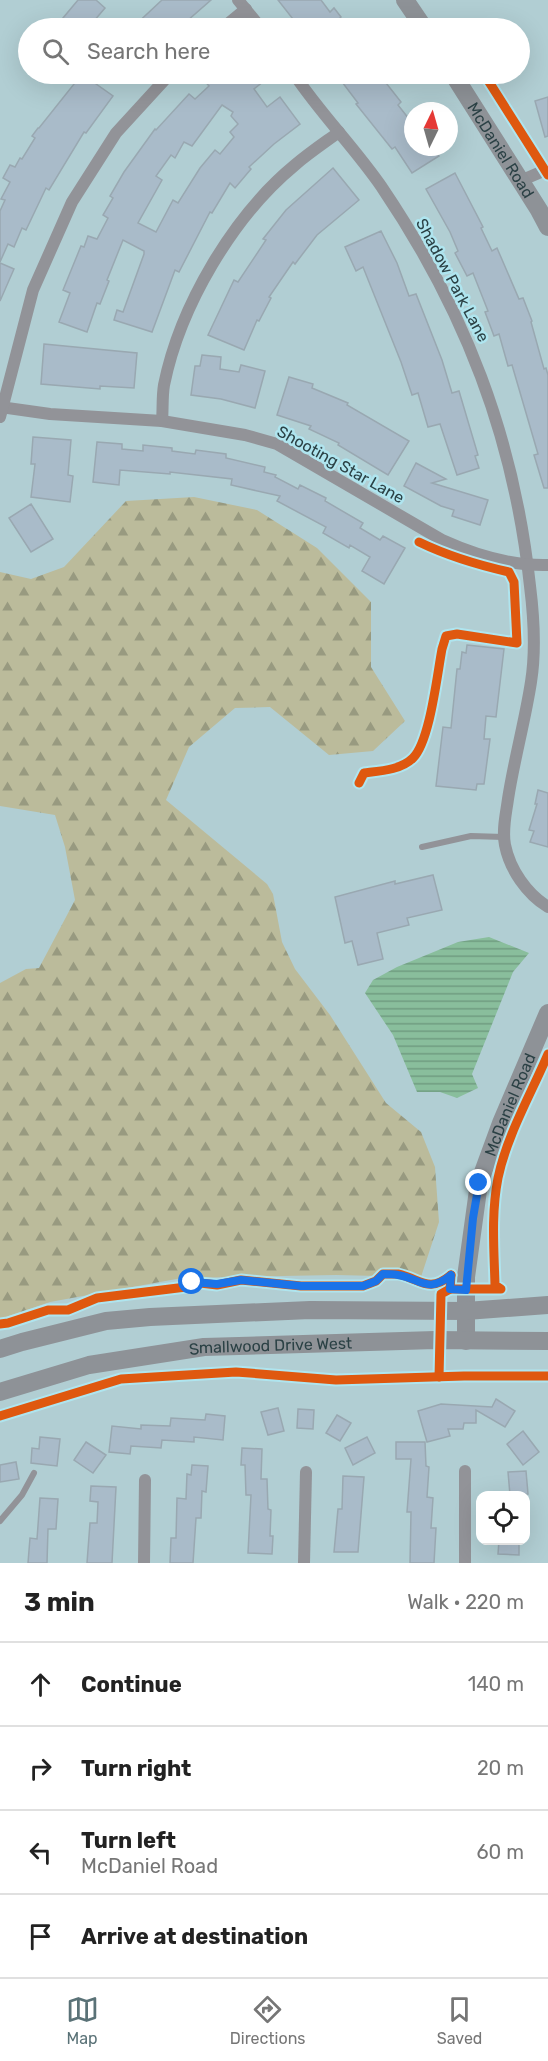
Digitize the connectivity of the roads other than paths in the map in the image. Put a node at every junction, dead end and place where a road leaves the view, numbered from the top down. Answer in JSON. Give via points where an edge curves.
{"nodes":[{"id":1,"x":405,"y":0,"type":"edge"},
{"id":2,"x":242,"y":4,"type":"edge"},
{"id":3,"x":231,"y":18,"type":"edge"},
{"id":4,"x":253,"y":18,"type":"edge"},
{"id":5,"x":417,"y":18,"type":"edge"},
{"id":6,"x":161,"y":84,"type":"edge"},
{"id":7,"x":302,"y":84,"type":"edge"},
{"id":8,"x":459,"y":84,"type":"edge"},
{"id":9,"x":339,"y":132,"type":"junction"},
{"id":10,"x":548,"y":169,"type":"edge"},
{"id":11,"x":520,"y":181,"type":"junction"},
{"id":12,"x":548,"y":227,"type":"edge"},
{"id":13,"x":0,"y":410,"type":"edge"},
{"id":14,"x":162,"y":422,"type":"junction"},
{"id":15,"x":526,"y":566,"type":"junction"},
{"id":16,"x":548,"y":566,"type":"edge"},
{"id":17,"x":504,"y":837,"type":"junction"},
{"id":18,"x":422,"y":848,"type":"dead end"},
{"id":19,"x":548,"y":908,"type":"edge"},
{"id":20,"x":548,"y":1013,"type":"edge"},
{"id":21,"x":548,"y":1305,"type":"edge"},
{"id":22,"x":465,"y":1311,"type":"junction"},
{"id":23,"x":466,"y":1341,"type":"junction"},
{"id":24,"x":548,"y":1341,"type":"edge"},
{"id":25,"x":0,"y":1349,"type":"edge"},
{"id":26,"x":0,"y":1392,"type":"edge"},
{"id":27,"x":465,"y":1471,"type":"dead end"},
{"id":28,"x":306,"y":1472,"type":"dead end"},
{"id":29,"x":34,"y":1473,"type":"dead end"},
{"id":30,"x":145,"y":1480,"type":"dead end"},
{"id":31,"x":0,"y":1521,"type":"edge"},
{"id":32,"x":144,"y":1563,"type":"edge"},
{"id":33,"x":304,"y":1563,"type":"edge"},
{"id":34,"x":465,"y":1563,"type":"edge"}],
"edges":[{"from":1,"to":5,"type":"street"},
{"from":2,"to":3,"type":"street"},
{"from":2,"to":4,"type":"street"},
{"from":6,"to":13,"type":"street","via":[[116,133],[72,202],[33,290]]},
{"from":7,"to":9,"type":"street","name":"Shadow Park Lane"},
{"from":8,"to":11,"type":"street","name":"McDaniel Road"},
{"from":9,"to":14,"type":"street","via":[[294,165],[257,201],[219,252],[189,310],[174,353],[164,386]]},
{"from":9,"to":15,"type":"street","name":"Shadow Park Lane","via":[[405,223],[467,339],[500,433]]},
{"from":10,"to":11,"type":"street"},
{"from":11,"to":12,"type":"street","name":"McDaniel Road"},
{"from":13,"to":14,"type":"street","name":"Shooting Star Lane"},
{"from":14,"to":15,"type":"street","name":"Shooting Star Lane","via":[[278,444],[442,540],[468,552]]},
{"from":15,"to":16,"type":"street","name":"Shooting Star Lane"},
{"from":15,"to":17,"type":"street","name":"Shadow Park Lane","via":[[532,603],[533,671]]},
{"from":17,"to":18,"type":"lane","via":[[471,836]]},
{"from":17,"to":19,"type":"street","name":"Shadow Park Lane","via":[[516,874]]},
{"from":20,"to":22,"type":"street","name":"McDaniel Road","via":[[479,1183]]},
{"from":21,"to":22,"type":"street","name":"Smallwood Drive West"},
{"from":22,"to":23,"type":"street","name":"McDaniel Road"},
{"from":22,"to":25,"type":"street","name":"Smallwood Drive West","via":[[310,1310],[150,1317],[106,1321]]},
{"from":23,"to":24,"type":"street","name":"Smallwood Drive West"},
{"from":23,"to":26,"type":"street","name":"Smallwood Drive West","via":[[204,1347],[88,1365]]},
{"from":27,"to":34,"type":"street"},
{"from":28,"to":33,"type":"street"},
{"from":29,"to":31,"type":"lane"},
{"from":30,"to":32,"type":"street"}]}
